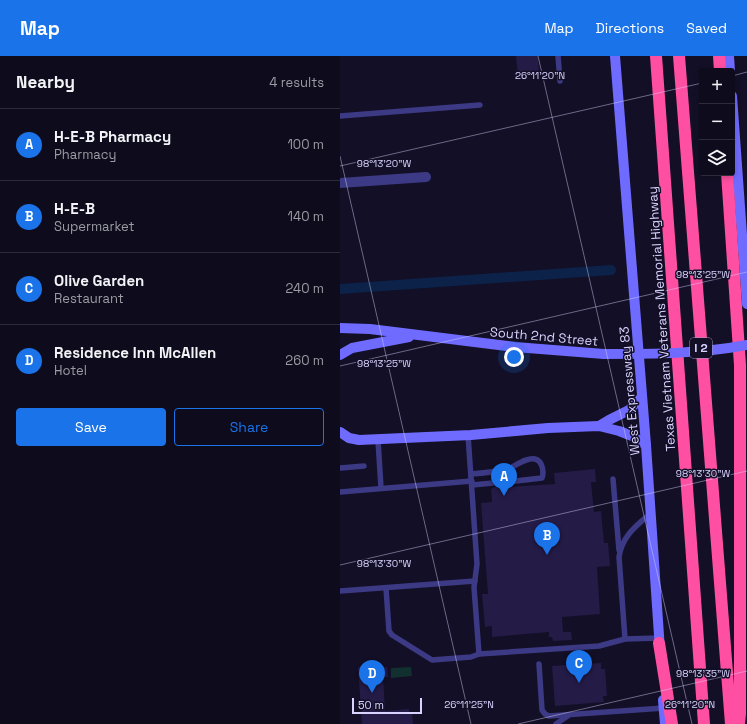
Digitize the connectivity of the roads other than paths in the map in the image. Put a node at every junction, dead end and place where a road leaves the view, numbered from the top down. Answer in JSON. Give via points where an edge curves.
{"nodes":[{"id":1,"x":558,"y":56,"type":"edge"},
{"id":2,"x":616,"y":56,"type":"edge"},
{"id":3,"x":656,"y":56,"type":"edge"},
{"id":4,"x":679,"y":56,"type":"edge"},
{"id":5,"x":719,"y":56,"type":"edge"},
{"id":6,"x":727,"y":66,"type":"edge"},
{"id":7,"x":560,"y":81,"type":"dead end"},
{"id":8,"x":733,"y":104,"type":"edge"},
{"id":9,"x":480,"y":105,"type":"dead end"},
{"id":10,"x":340,"y":116,"type":"edge"},
{"id":11,"x":727,"y":176,"type":"edge"},
{"id":12,"x":426,"y":178,"type":"dead end"},
{"id":13,"x":340,"y":184,"type":"edge"},
{"id":14,"x":744,"y":210,"type":"edge"},
{"id":15,"x":747,"y":304,"type":"edge"},
{"id":16,"x":340,"y":328,"type":"edge"},
{"id":17,"x":416,"y":335,"type":"junction"},
{"id":18,"x":747,"y":346,"type":"edge"},
{"id":19,"x":340,"y":355,"type":"edge"},
{"id":20,"x":740,"y":388,"type":"junction"},
{"id":21,"x":642,"y":397,"type":"junction"},
{"id":22,"x":747,"y":399,"type":"edge"},
{"id":23,"x":340,"y":424,"type":"edge"},
{"id":24,"x":599,"y":426,"type":"junction"},
{"id":25,"x":340,"y":432,"type":"edge"},
{"id":26,"x":468,"y":435,"type":"junction"},
{"id":27,"x":366,"y":440,"type":"junction"},
{"id":28,"x":378,"y":440,"type":"junction"},
{"id":29,"x":646,"y":445,"type":"junction"},
{"id":30,"x":364,"y":466,"type":"dead end"},
{"id":31,"x":340,"y":468,"type":"edge"},
{"id":32,"x":471,"y":474,"type":"junction"},
{"id":33,"x":613,"y":479,"type":"dead end"},
{"id":34,"x":507,"y":482,"type":"dead end"},
{"id":35,"x":472,"y":483,"type":"junction"},
{"id":36,"x":493,"y":483,"type":"dead end"},
{"id":37,"x":381,"y":488,"type":"junction"},
{"id":38,"x":340,"y":492,"type":"edge"},
{"id":39,"x":650,"y":512,"type":"junction"},
{"id":40,"x":619,"y":557,"type":"junction"},
{"id":41,"x":475,"y":581,"type":"junction"},
{"id":42,"x":386,"y":588,"type":"junction"},
{"id":43,"x":340,"y":591,"type":"edge"},
{"id":44,"x":625,"y":639,"type":"junction"},
{"id":45,"x":659,"y":640,"type":"junction"},
{"id":46,"x":479,"y":654,"type":"junction"},
{"id":47,"x":539,"y":664,"type":"dead end"},
{"id":48,"x":664,"y":708,"type":"junction"},
{"id":49,"x":570,"y":715,"type":"junction"},
{"id":50,"x":556,"y":724,"type":"edge"},
{"id":51,"x":665,"y":724,"type":"edge"},
{"id":52,"x":672,"y":724,"type":"edge"},
{"id":53,"x":704,"y":724,"type":"edge"},
{"id":54,"x":731,"y":724,"type":"edge"},
{"id":55,"x":739,"y":724,"type":"edge"}],
"edges":[{"from":1,"to":7,"type":"lane"},
{"from":2,"to":21,"type":"main road","name":"West Expressway 83"},
{"from":3,"to":53,"type":"highway","name":"Texas Vietnam Veterans Memorial Highway","number":"I 2"},
{"from":4,"to":54,"type":"highway","number":"I 2"},
{"from":5,"to":6,"type":"highway"},
{"from":8,"to":14,"type":"main road"},
{"from":9,"to":10,"type":"lane"},
{"from":11,"to":20,"type":"highway"},
{"from":12,"to":13,"type":"street"},
{"from":14,"to":15,"type":"main road"},
{"from":16,"to":17,"type":"main road","name":"South 2nd Street"},
{"from":17,"to":18,"type":"main road","name":"South 2nd Street","bridge":true,"via":[[515,348],[604,354],[660,354]]},
{"from":17,"to":19,"type":"main road","via":[[352,348]]},
{"from":20,"to":22,"type":"highway"},
{"from":20,"to":55,"type":"highway"},
{"from":21,"to":24,"type":"main road","via":[[629,410]]},
{"from":21,"to":29,"type":"main road","name":"West Expressway 83"},
{"from":23,"to":27,"type":"main road"},
{"from":24,"to":26,"type":"main road"},
{"from":24,"to":29,"type":"main road","via":[[632,436]]},
{"from":25,"to":27,"type":"main road","via":[[349,438]]},
{"from":26,"to":28,"type":"main road"},
{"from":26,"to":32,"type":"lane"},
{"from":27,"to":28,"type":"main road"},
{"from":28,"to":37,"type":"lane"},
{"from":29,"to":39,"type":"main road","name":"West Expressway 83"},
{"from":30,"to":31,"type":"lane"},
{"from":32,"to":34,"type":"lane","via":[[501,470],[535,459],[539,461],[542,478]]},
{"from":32,"to":35,"type":"lane"},
{"from":33,"to":40,"type":"lane"},
{"from":35,"to":36,"type":"lane"},
{"from":35,"to":37,"type":"lane"},
{"from":35,"to":41,"type":"lane","via":[[477,564]]},
{"from":37,"to":38,"type":"lane"},
{"from":39,"to":40,"type":"lane","via":[[624,539]]},
{"from":39,"to":45,"type":"main road","name":"West Expressway 83"},
{"from":40,"to":44,"type":"lane"},
{"from":41,"to":42,"type":"lane"},
{"from":41,"to":46,"type":"lane"},
{"from":42,"to":43,"type":"lane"},
{"from":42,"to":46,"type":"lane","via":[[388,627],[392,635],[432,660]]},
{"from":44,"to":45,"type":"lane"},
{"from":44,"to":46,"type":"lane","via":[[599,646]]},
{"from":45,"to":48,"type":"main road","name":"West Expressway 83"},
{"from":45,"to":52,"type":"highway"},
{"from":47,"to":49,"type":"lane","via":[[542,710],[549,716]]},
{"from":48,"to":49,"type":"lane"},
{"from":48,"to":51,"type":"main road","name":"West Expressway 83"},
{"from":49,"to":50,"type":"lane"}]}
